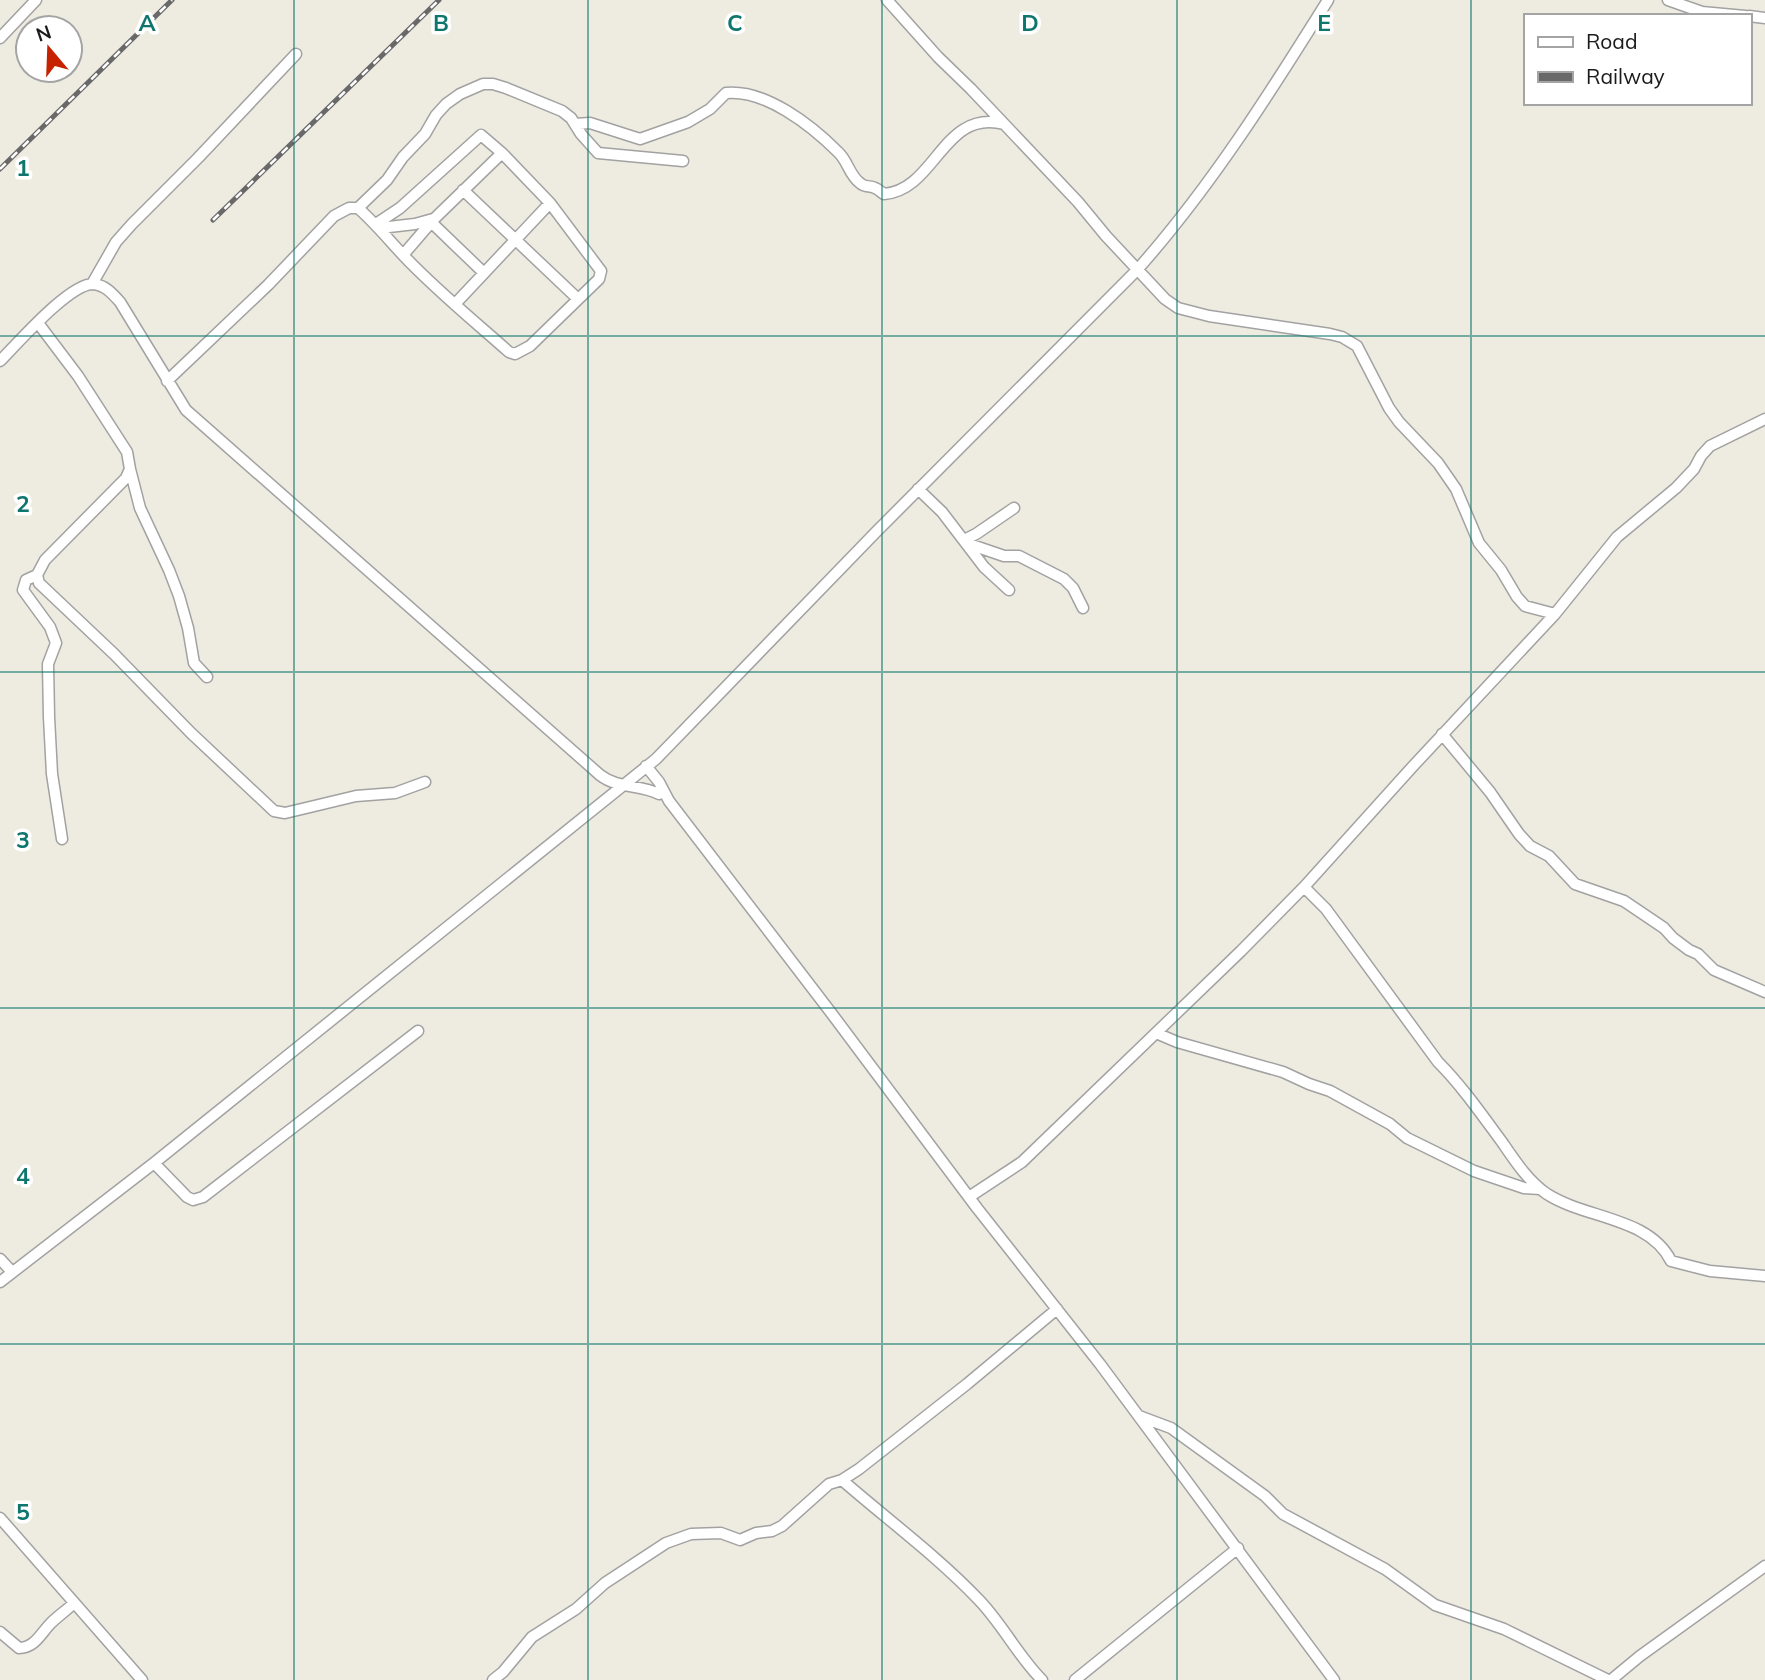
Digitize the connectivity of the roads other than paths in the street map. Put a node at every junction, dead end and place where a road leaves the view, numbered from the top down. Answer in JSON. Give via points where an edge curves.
{"nodes":[{"id":1,"x":36,"y":0,"type":"edge"},
{"id":2,"x":887,"y":0,"type":"edge"},
{"id":3,"x":1328,"y":0,"type":"edge"},
{"id":4,"x":1668,"y":0,"type":"edge"},
{"id":5,"x":1724,"y":14,"type":"edge"},
{"id":6,"x":0,"y":38,"type":"edge"},
{"id":7,"x":296,"y":54,"type":"dead end"},
{"id":8,"x":575,"y":124,"type":"junction"},
{"id":9,"x":1004,"y":124,"type":"junction"},
{"id":10,"x":502,"y":153,"type":"junction"},
{"id":11,"x":683,"y":161,"type":"dead end"},
{"id":12,"x":463,"y":190,"type":"junction"},
{"id":13,"x":550,"y":204,"type":"junction"},
{"id":14,"x":358,"y":208,"type":"junction"},
{"id":15,"x":432,"y":220,"type":"junction"},
{"id":16,"x":378,"y":226,"type":"junction"},
{"id":17,"x":516,"y":239,"type":"junction"},
{"id":18,"x":403,"y":256,"type":"junction"},
{"id":19,"x":1137,"y":270,"type":"junction"},
{"id":20,"x":484,"y":273,"type":"junction"},
{"id":21,"x":92,"y":284,"type":"junction"},
{"id":22,"x":578,"y":299,"type":"junction"},
{"id":23,"x":455,"y":304,"type":"junction"},
{"id":24,"x":38,"y":323,"type":"junction"},
{"id":25,"x":0,"y":361,"type":"edge"},
{"id":26,"x":167,"y":381,"type":"junction"},
{"id":27,"x":1765,"y":419,"type":"edge"},
{"id":28,"x":130,"y":469,"type":"junction"},
{"id":29,"x":918,"y":489,"type":"junction"},
{"id":30,"x":1014,"y":508,"type":"dead end"},
{"id":31,"x":965,"y":541,"type":"junction"},
{"id":32,"x":37,"y":575,"type":"junction"},
{"id":33,"x":1009,"y":590,"type":"dead end"},
{"id":34,"x":1083,"y":608,"type":"dead end"},
{"id":35,"x":1555,"y":614,"type":"junction"},
{"id":36,"x":207,"y":677,"type":"dead end"},
{"id":37,"x":1442,"y":734,"type":"junction"},
{"id":38,"x":656,"y":759,"type":"junction"},
{"id":39,"x":642,"y":769,"type":"junction"},
{"id":40,"x":425,"y":782,"type":"dead end"},
{"id":41,"x":659,"y":782,"type":"junction"},
{"id":42,"x":623,"y":786,"type":"junction"},
{"id":43,"x":659,"y":794,"type":"junction"},
{"id":44,"x":669,"y":801,"type":"junction"},
{"id":45,"x":62,"y":839,"type":"dead end"},
{"id":46,"x":1304,"y":887,"type":"junction"},
{"id":47,"x":1765,"y":992,"type":"edge"},
{"id":48,"x":418,"y":1031,"type":"dead end"},
{"id":49,"x":1156,"y":1033,"type":"junction"},
{"id":50,"x":153,"y":1163,"type":"junction"},
{"id":51,"x":1540,"y":1189,"type":"junction"},
{"id":52,"x":970,"y":1197,"type":"junction"},
{"id":53,"x":0,"y":1259,"type":"edge"},
{"id":54,"x":12,"y":1272,"type":"junction"},
{"id":55,"x":1765,"y":1276,"type":"edge"},
{"id":56,"x":0,"y":1282,"type":"edge"},
{"id":57,"x":1057,"y":1309,"type":"junction"},
{"id":58,"x":1139,"y":1416,"type":"junction"},
{"id":59,"x":842,"y":1480,"type":"junction"},
{"id":60,"x":0,"y":1518,"type":"edge"},
{"id":61,"x":1238,"y":1548,"type":"junction"},
{"id":62,"x":1765,"y":1566,"type":"edge"},
{"id":63,"x":74,"y":1603,"type":"junction"},
{"id":64,"x":0,"y":1632,"type":"edge"},
{"id":65,"x":142,"y":1680,"type":"edge"},
{"id":66,"x":494,"y":1680,"type":"edge"},
{"id":67,"x":1042,"y":1680,"type":"edge"},
{"id":68,"x":1075,"y":1680,"type":"edge"},
{"id":69,"x":1334,"y":1680,"type":"edge"},
{"id":70,"x":1609,"y":1680,"type":"edge"}],
"edges":[{"from":1,"to":6,"type":"street"},
{"from":2,"to":9,"type":"street"},
{"from":3,"to":19,"type":"street","via":[[1177,225]]},
{"from":4,"to":5,"type":"street"},
{"from":7,"to":21,"type":"street","via":[[116,242]]},
{"from":8,"to":9,"type":"street","via":[[590,123],[640,139],[688,122],[726,93],[742,92],[802,121],[839,153],[859,182],[884,194],[905,188],[962,129],[984,121]]},
{"from":8,"to":11,"type":"street","via":[[598,153]]},
{"from":8,"to":14,"type":"street","via":[[562,111],[524,95],[493,84],[474,88],[446,104],[387,180]]},
{"from":9,"to":19,"type":"street"},
{"from":10,"to":12,"type":"street"},
{"from":10,"to":13,"type":"street"},
{"from":10,"to":16,"type":"street","via":[[481,135]]},
{"from":12,"to":15,"type":"street"},
{"from":12,"to":17,"type":"street"},
{"from":13,"to":17,"type":"street"},
{"from":13,"to":22,"type":"street","via":[[601,271],[599,279]]},
{"from":14,"to":16,"type":"street"},
{"from":14,"to":26,"type":"street","via":[[334,216]]},
{"from":15,"to":16,"type":"street"},
{"from":15,"to":18,"type":"street"},
{"from":15,"to":20,"type":"street"},
{"from":16,"to":18,"type":"street"},
{"from":17,"to":20,"type":"street"},
{"from":17,"to":22,"type":"street"},
{"from":18,"to":23,"type":"street"},
{"from":19,"to":29,"type":"street"},
{"from":19,"to":35,"type":"street","via":[[1158,294],[1178,307],[1330,334],[1357,346],[1389,408],[1456,489],[1479,543],[1517,597],[1525,606]]},
{"from":20,"to":23,"type":"street"},
{"from":21,"to":24,"type":"street","via":[[78,288]]},
{"from":21,"to":26,"type":"street","via":[[106,288],[120,302]]},
{"from":22,"to":23,"type":"street","via":[[530,346],[515,354]]},
{"from":24,"to":25,"type":"street"},
{"from":24,"to":28,"type":"street","via":[[114,430]]},
{"from":26,"to":42,"type":"street","via":[[186,410],[600,775]]},
{"from":27,"to":35,"type":"street","via":[[1710,446],[1676,488],[1618,537]]},
{"from":28,"to":32,"type":"street","via":[[45,560]]},
{"from":28,"to":36,"type":"street","via":[[140,508],[179,596],[194,663]]},
{"from":29,"to":31,"type":"street"},
{"from":29,"to":38,"type":"street"},
{"from":30,"to":31,"type":"street"},
{"from":31,"to":33,"type":"street","via":[[984,568]]},
{"from":31,"to":34,"type":"street","via":[[1004,556],[1027,559],[1064,579]]},
{"from":32,"to":40,"type":"street","via":[[47,591],[274,811],[285,813],[356,796],[396,793]]},
{"from":32,"to":45,"type":"street","via":[[26,580],[23,590],[56,643],[48,664],[49,717]]},
{"from":35,"to":37,"type":"street"},
{"from":37,"to":46,"type":"street"},
{"from":37,"to":47,"type":"street","via":[[1530,846],[1549,856],[1575,884],[1624,901],[1699,954],[1714,970]]},
{"from":38,"to":39,"type":"street"},
{"from":38,"to":41,"type":"street"},
{"from":39,"to":41,"type":"street"},
{"from":39,"to":42,"type":"street"},
{"from":39,"to":43,"type":"street"},
{"from":41,"to":44,"type":"street"},
{"from":42,"to":43,"type":"street"},
{"from":42,"to":50,"type":"street"},
{"from":43,"to":44,"type":"street"},
{"from":44,"to":52,"type":"street"},
{"from":46,"to":49,"type":"street"},
{"from":46,"to":51,"type":"street","via":[[1326,909],[1438,1062]]},
{"from":48,"to":50,"type":"street","via":[[203,1197],[187,1198]]},
{"from":49,"to":51,"type":"street","via":[[1330,1091],[1407,1138],[1474,1171]]},
{"from":49,"to":52,"type":"street","via":[[1022,1162]]},
{"from":50,"to":54,"type":"street"},
{"from":51,"to":55,"type":"street","via":[[1562,1202],[1646,1233],[1659,1242],[1671,1261],[1710,1271]]},
{"from":52,"to":57,"type":"street"},
{"from":53,"to":54,"type":"street"},
{"from":54,"to":56,"type":"street"},
{"from":57,"to":58,"type":"street"},
{"from":57,"to":59,"type":"street"},
{"from":58,"to":61,"type":"street"},
{"from":58,"to":70,"type":"street","via":[[1171,1429],[1283,1514],[1385,1569],[1436,1605],[1504,1629]]},
{"from":59,"to":66,"type":"street","via":[[829,1484],[772,1531],[740,1540],[721,1533],[691,1534],[666,1542],[532,1637]]},
{"from":59,"to":67,"type":"street","via":[[960,1580]]},
{"from":60,"to":63,"type":"street"},
{"from":61,"to":68,"type":"street"},
{"from":61,"to":69,"type":"street"},
{"from":62,"to":70,"type":"street"},
{"from":63,"to":64,"type":"street","via":[[26,1648],[19,1648]]},
{"from":63,"to":65,"type":"street"}]}
